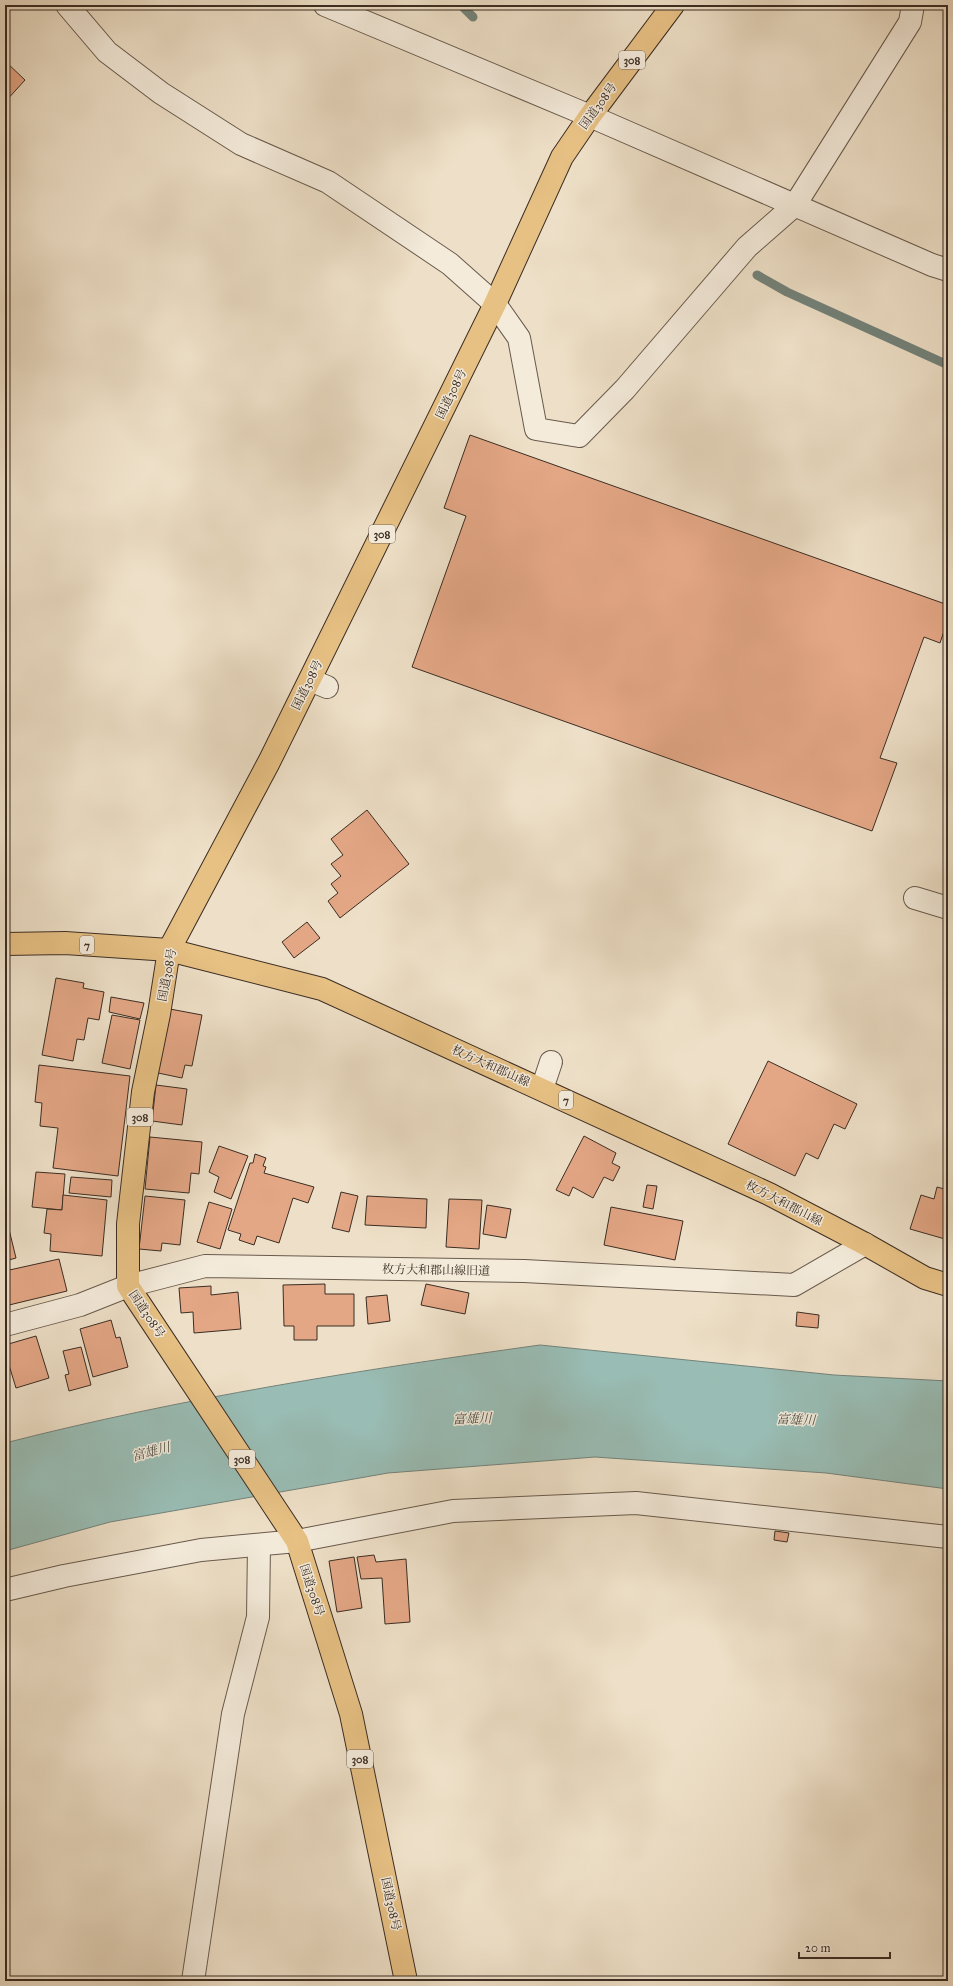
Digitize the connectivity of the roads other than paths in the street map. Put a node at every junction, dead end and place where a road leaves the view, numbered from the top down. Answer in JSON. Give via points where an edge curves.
{"nodes":[{"id":1,"x":67,"y":5,"type":"edge"},
{"id":2,"x":325,"y":5,"type":"edge"},
{"id":3,"x":673,"y":5,"type":"edge"},
{"id":4,"x":913,"y":5,"type":"edge"},
{"id":5,"x":590,"y":116,"type":"junction"},
{"id":6,"x":794,"y":206,"type":"junction"},
{"id":7,"x":948,"y":270,"type":"edge"},
{"id":8,"x":495,"y":304,"type":"junction"},
{"id":9,"x":915,"y":898,"type":"dead end"},
{"id":10,"x":948,"y":908,"type":"edge"},
{"id":11,"x":5,"y":944,"type":"edge"},
{"id":12,"x":169,"y":950,"type":"junction"},
{"id":13,"x":551,"y":1062,"type":"dead end"},
{"id":14,"x":542,"y":1089,"type":"junction"},
{"id":15,"x":865,"y":1244,"type":"junction"},
{"id":16,"x":948,"y":1285,"type":"edge"},
{"id":17,"x":128,"y":1286,"type":"junction"},
{"id":18,"x":5,"y":1325,"type":"edge"},
{"id":19,"x":948,"y":1537,"type":"edge"},
{"id":20,"x":297,"y":1541,"type":"junction"},
{"id":21,"x":259,"y":1545,"type":"junction"},
{"id":22,"x":5,"y":1590,"type":"edge"},
{"id":23,"x":193,"y":1981,"type":"edge"},
{"id":24,"x":406,"y":1981,"type":"edge"}],
"edges":[{"from":1,"to":8,"type":"street","via":[[108,52],[161,93],[241,144],[328,182],[450,264]]},
{"from":2,"to":5,"type":"street"},
{"from":3,"to":5,"type":"main road","name":"国道308号","number":"308"},
{"from":4,"to":6,"type":"street","via":[[910,22]]},
{"from":5,"to":6,"type":"street"},
{"from":5,"to":8,"type":"main road","name":"国道308号","number":"308","via":[[562,157]]},
{"from":6,"to":7,"type":"street"},
{"from":6,"to":8,"type":"street","via":[[747,247],[625,389],[579,436],[536,429],[519,338]]},
{"from":8,"to":12,"type":"main road","name":"国道308号","number":"308","via":[[318,684],[269,762]]},
{"from":9,"to":10,"type":"street"},
{"from":11,"to":12,"type":"main road","name":"枚方大和郡山線","number":"7","via":[[65,943]]},
{"from":12,"to":14,"type":"main road","name":"枚方大和郡山線","number":"7","via":[[322,989]]},
{"from":12,"to":17,"type":"main road","name":"国道308号","number":"308","via":[[143,1092],[128,1224]]},
{"from":13,"to":14,"type":"street"},
{"from":14,"to":15,"type":"main road","name":"枚方大和郡山線","number":"7","via":[[769,1194]]},
{"from":15,"to":16,"type":"main road","name":"枚方大和郡山線","number":"7","via":[[925,1278]]},
{"from":15,"to":17,"type":"street","name":"枚方大和郡山線旧道","via":[[794,1285],[524,1271],[205,1266]]},
{"from":17,"to":18,"type":"street","name":"枚方大和郡山線旧道","via":[[80,1305]]},
{"from":17,"to":20,"type":"main road","name":"国道308号","number":"308"},
{"from":19,"to":20,"type":"street","via":[[636,1503],[453,1511]]},
{"from":20,"to":21,"type":"street"},
{"from":20,"to":24,"type":"main road","name":"国道308号","number":"308","via":[[351,1714]]},
{"from":21,"to":22,"type":"street","via":[[201,1550]]},
{"from":21,"to":23,"type":"street","via":[[258,1617],[233,1714]]}]}
